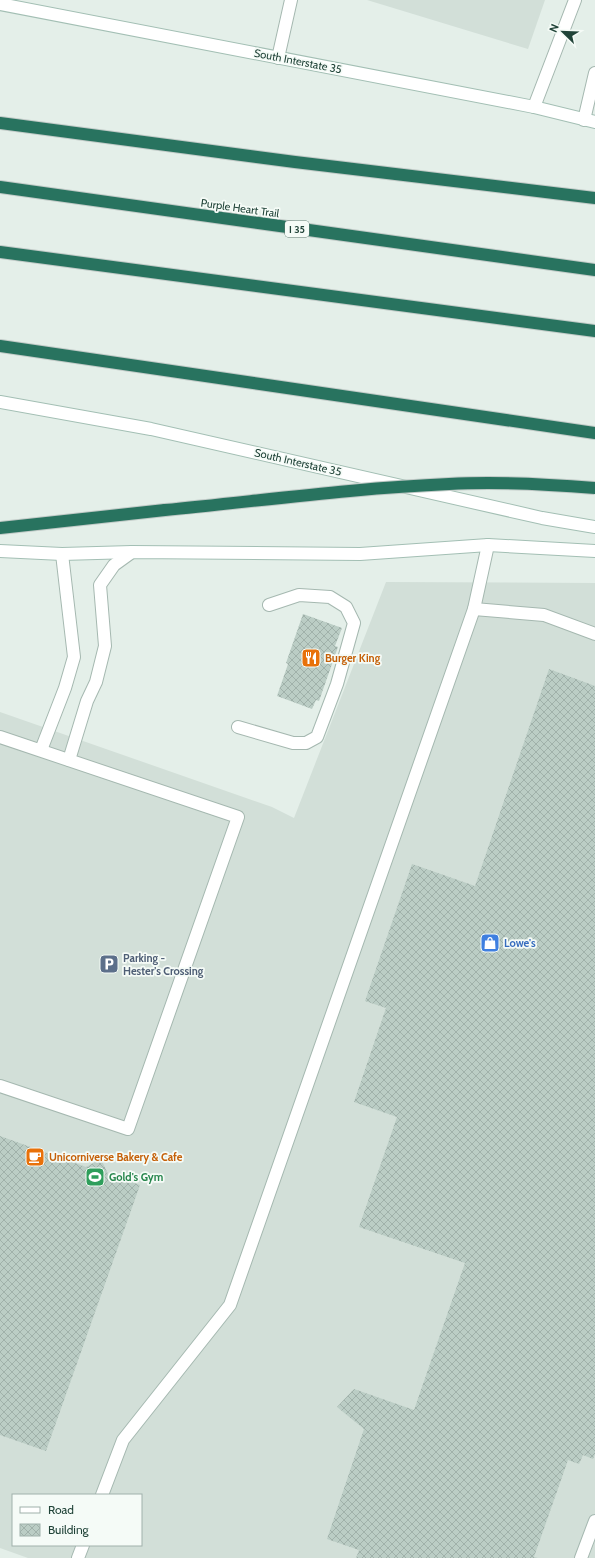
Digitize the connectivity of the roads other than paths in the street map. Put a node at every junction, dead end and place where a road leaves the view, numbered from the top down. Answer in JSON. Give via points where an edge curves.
{"nodes":[{"id":1,"x":291,"y":0,"type":"edge"},
{"id":2,"x":574,"y":0,"type":"edge"},
{"id":3,"x":0,"y":4,"type":"edge"},
{"id":4,"x":278,"y":58,"type":"junction"},
{"id":5,"x":595,"y":73,"type":"edge"},
{"id":6,"x":534,"y":107,"type":"junction"},
{"id":7,"x":590,"y":121,"type":"edge"},
{"id":8,"x":0,"y":123,"type":"edge"},
{"id":9,"x":0,"y":187,"type":"edge"},
{"id":10,"x":595,"y":198,"type":"edge"},
{"id":11,"x":0,"y":252,"type":"edge"},
{"id":12,"x":595,"y":270,"type":"edge"},
{"id":13,"x":595,"y":331,"type":"edge"},
{"id":14,"x":0,"y":346,"type":"edge"},
{"id":15,"x":0,"y":402,"type":"edge"},
{"id":16,"x":595,"y":433,"type":"edge"},
{"id":17,"x":595,"y":488,"type":"edge"},
{"id":18,"x":595,"y":527,"type":"edge"},
{"id":19,"x":0,"y":528,"type":"edge"},
{"id":20,"x":488,"y":545,"type":"junction"},
{"id":21,"x":0,"y":551,"type":"edge"},
{"id":22,"x":132,"y":552,"type":"junction"},
{"id":23,"x":595,"y":552,"type":"edge"},
{"id":24,"x":62,"y":554,"type":"junction"},
{"id":25,"x":269,"y":605,"type":"dead end"},
{"id":26,"x":474,"y":609,"type":"junction"},
{"id":27,"x":595,"y":634,"type":"edge"},
{"id":28,"x":238,"y":727,"type":"dead end"},
{"id":29,"x":0,"y":737,"type":"edge"},
{"id":30,"x":41,"y":750,"type":"junction"},
{"id":31,"x":69,"y":760,"type":"junction"},
{"id":32,"x":0,"y":1086,"type":"edge"},
{"id":33,"x":102,"y":1494,"type":"edge"},
{"id":34,"x":595,"y":1521,"type":"edge"},
{"id":35,"x":83,"y":1546,"type":"edge"},
{"id":36,"x":78,"y":1558,"type":"edge"},
{"id":37,"x":580,"y":1558,"type":"edge"}],
"edges":[{"from":1,"to":4,"type":"main road"},
{"from":2,"to":6,"type":"main road"},
{"from":3,"to":4,"type":"main road","name":"South Interstate 35"},
{"from":4,"to":6,"type":"main road","name":"South Interstate 35"},
{"from":5,"to":7,"type":"main road"},
{"from":6,"to":7,"type":"main road","name":"South Interstate 35"},
{"from":8,"to":10,"type":"highway"},
{"from":9,"to":12,"type":"highway","name":"Purple Heart Trail","number":"I 35"},
{"from":11,"to":13,"type":"highway"},
{"from":14,"to":16,"type":"highway"},
{"from":15,"to":18,"type":"main road","name":"South Interstate 35","via":[[151,429],[534,516]]},
{"from":17,"to":19,"type":"highway","bridge":true,"via":[[548,484],[451,483],[355,489]]},
{"from":20,"to":22,"type":"main road","via":[[360,554]]},
{"from":20,"to":23,"type":"main road"},
{"from":20,"to":26,"type":"main road"},
{"from":21,"to":24,"type":"main road"},
{"from":22,"to":24,"type":"main road"},
{"from":22,"to":31,"type":"main road","via":[[114,565],[100,585],[105,646],[96,682],[87,701]]},
{"from":24,"to":30,"type":"main road","via":[[74,657]]},
{"from":25,"to":28,"type":"main road","via":[[299,595],[330,597],[346,606],[354,623],[350,641],[317,737],[306,743],[293,743]]},
{"from":26,"to":27,"type":"main road","via":[[544,615]]},
{"from":26,"to":33,"type":"main road","via":[[230,1305],[123,1440]]},
{"from":29,"to":30,"type":"main road"},
{"from":30,"to":31,"type":"main road"},
{"from":31,"to":32,"type":"main road","via":[[238,817],[128,1129]]},
{"from":34,"to":37,"type":"main road"},
{"from":35,"to":36,"type":"main road"}]}
